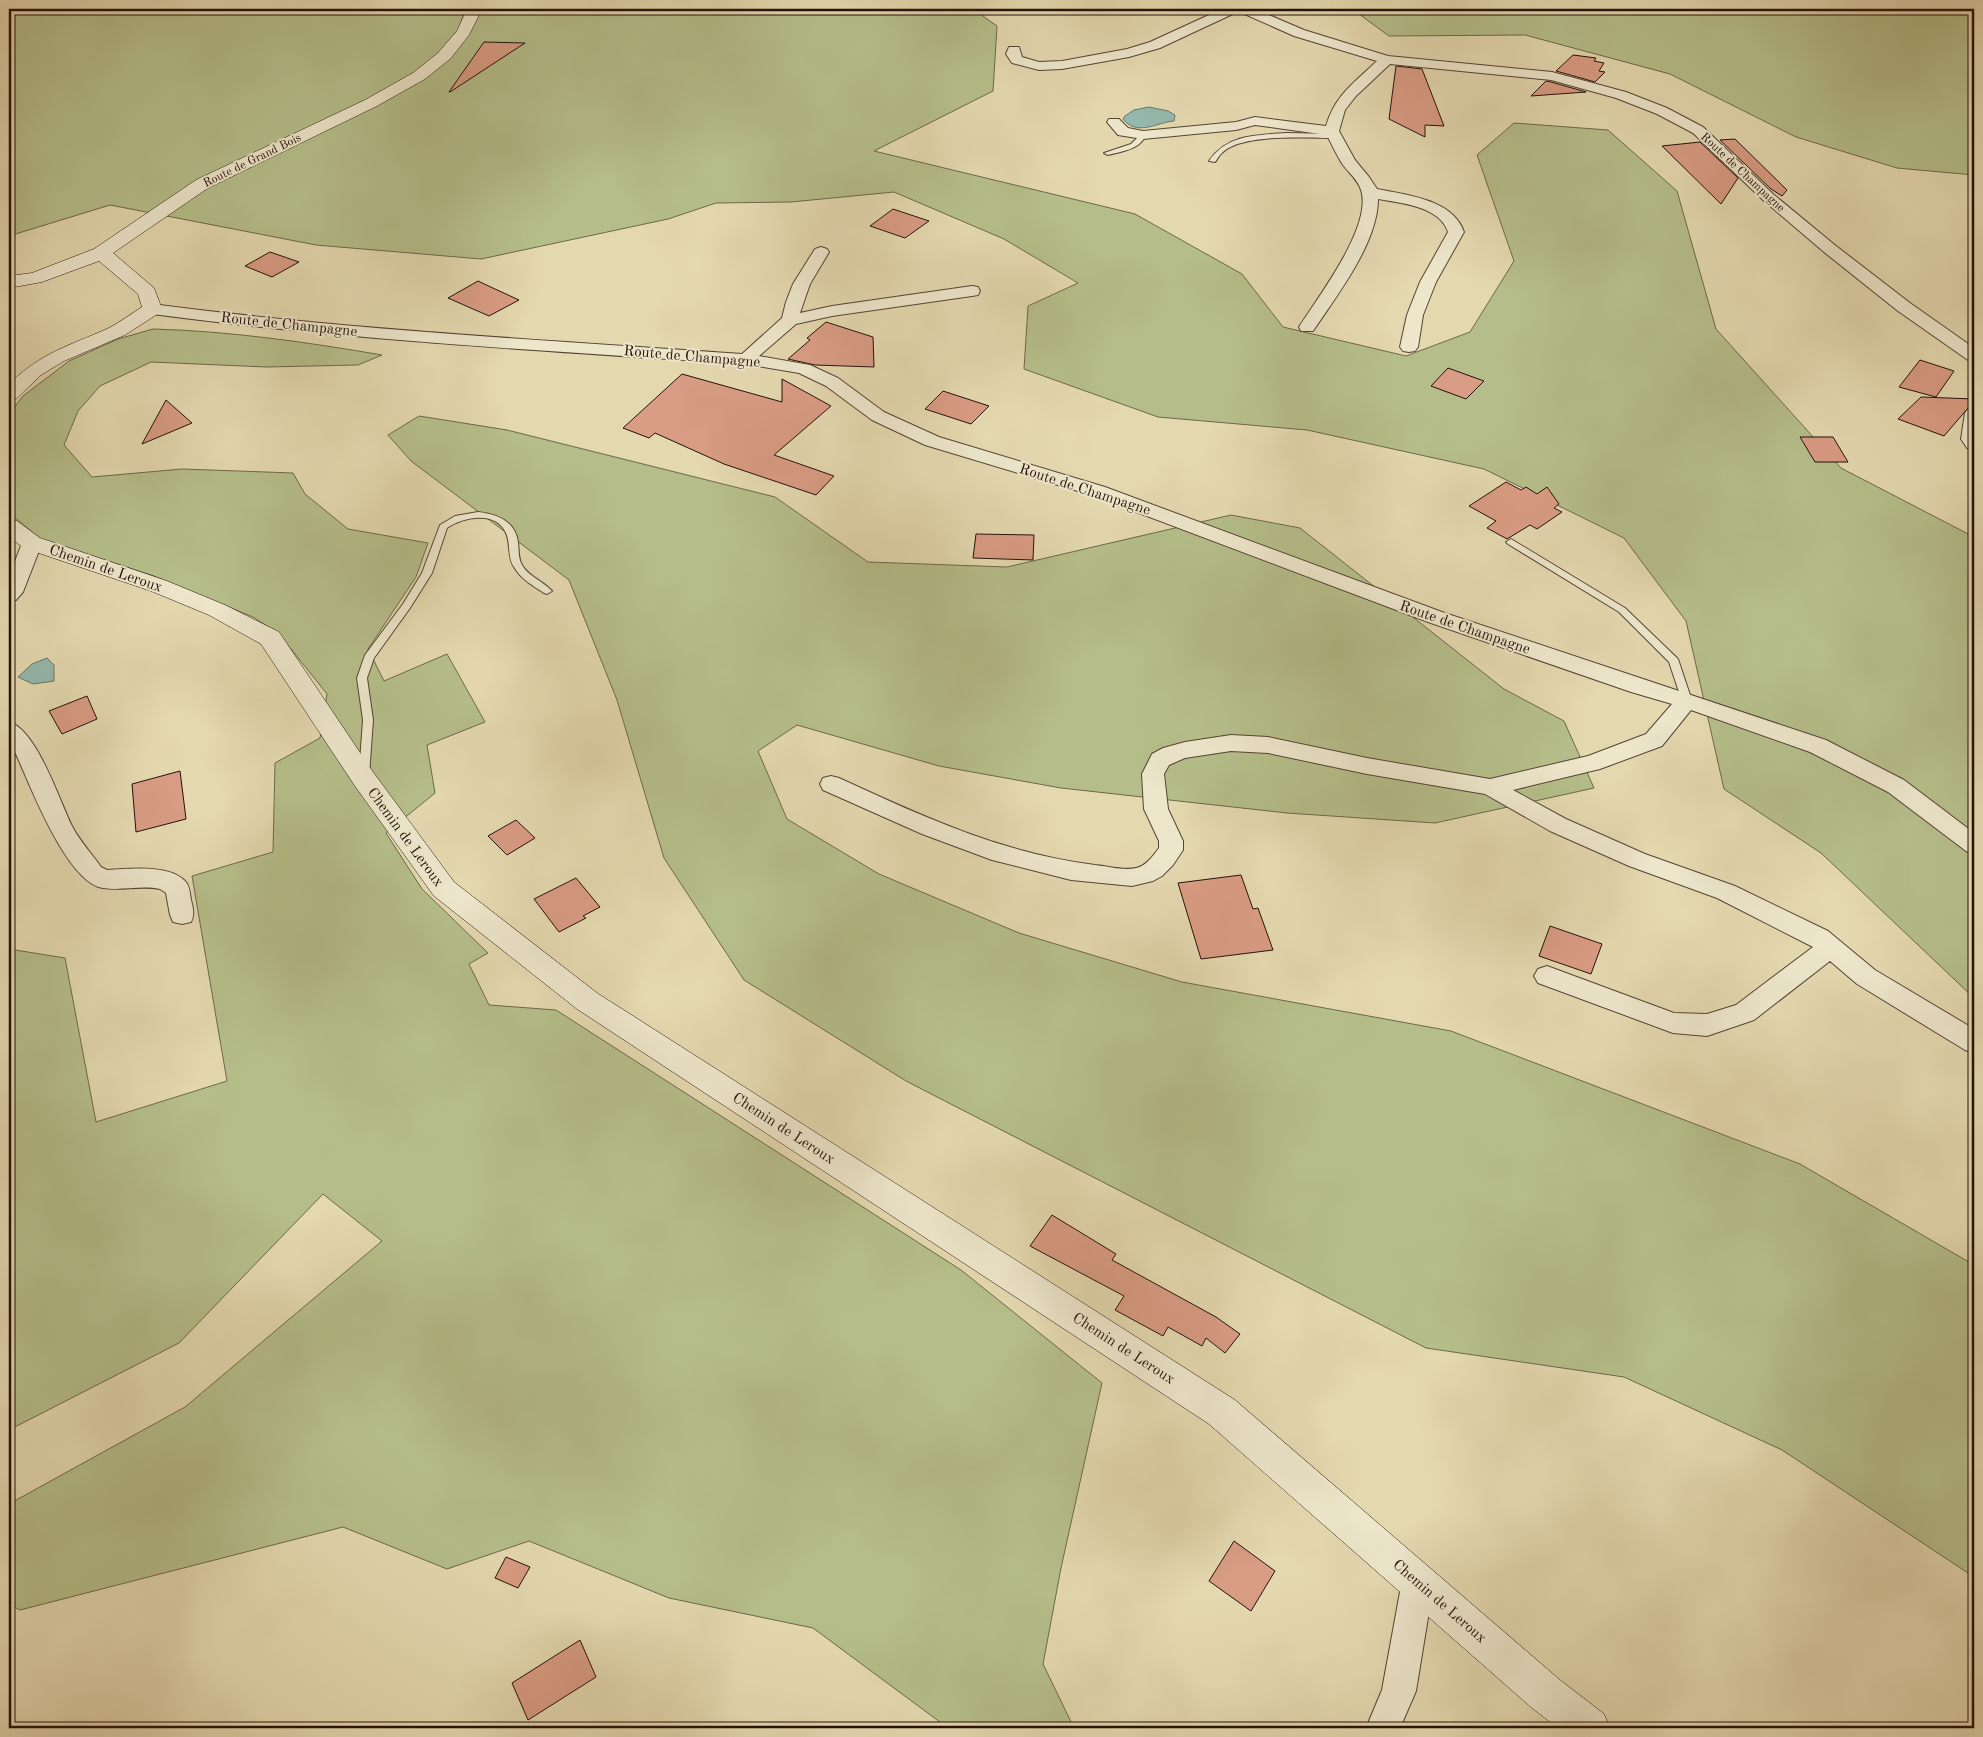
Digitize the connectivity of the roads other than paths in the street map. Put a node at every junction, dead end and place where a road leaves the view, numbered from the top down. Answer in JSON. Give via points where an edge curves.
{"nodes":[{"id":1,"x":474,"y":9,"type":"edge"},
{"id":2,"x":1232,"y":9,"type":"edge"},
{"id":3,"x":1245,"y":9,"type":"edge"},
{"id":4,"x":1014,"y":50,"type":"dead end"},
{"id":5,"x":1387,"y":60,"type":"junction"},
{"id":6,"x":1114,"y":122,"type":"dead end"},
{"id":7,"x":1333,"y":134,"type":"junction"},
{"id":8,"x":1143,"y":135,"type":"junction"},
{"id":9,"x":1108,"y":153,"type":"dead end"},
{"id":10,"x":1213,"y":161,"type":"dead end"},
{"id":11,"x":1371,"y":194,"type":"junction"},
{"id":12,"x":821,"y":252,"type":"dead end"},
{"id":13,"x":101,"y":253,"type":"junction"},
{"id":14,"x":9,"y":282,"type":"edge"},
{"id":15,"x":972,"y":291,"type":"dead end"},
{"id":16,"x":152,"y":309,"type":"junction"},
{"id":17,"x":790,"y":320,"type":"junction"},
{"id":18,"x":1307,"y":327,"type":"dead end"},
{"id":19,"x":1409,"y":347,"type":"dead end"},
{"id":20,"x":1974,"y":356,"type":"edge"},
{"id":21,"x":746,"y":359,"type":"junction"},
{"id":22,"x":9,"y":394,"type":"edge"},
{"id":23,"x":1974,"y":413,"type":"edge"},
{"id":24,"x":1974,"y":444,"type":"edge"},
{"id":25,"x":20,"y":534,"type":"edge"},
{"id":26,"x":1511,"y":542,"type":"dead end"},
{"id":27,"x":547,"y":591,"type":"dead end"},
{"id":28,"x":9,"y":596,"type":"edge"},
{"id":29,"x":1687,"y":700,"type":"junction"},
{"id":30,"x":9,"y":730,"type":"edge"},
{"id":31,"x":364,"y":779,"type":"junction"},
{"id":32,"x":831,"y":784,"type":"dead end"},
{"id":33,"x":1490,"y":788,"type":"junction"},
{"id":34,"x":1974,"y":845,"type":"edge"},
{"id":35,"x":182,"y":915,"type":"dead end"},
{"id":36,"x":1830,"y":947,"type":"junction"},
{"id":37,"x":1547,"y":976,"type":"dead end"},
{"id":38,"x":1974,"y":1042,"type":"edge"},
{"id":39,"x":1418,"y":1581,"type":"junction"},
{"id":40,"x":1383,"y":1728,"type":"edge"},
{"id":41,"x":1590,"y":1728,"type":"edge"}],
"edges":[{"from":1,"to":13,"type":"street","name":"Route de Grand Bois","via":[[464,32],[444,56],[419,76],[371,103],[202,184]]},
{"from":2,"to":4,"type":"street","via":[[1155,46],[1097,60],[1039,66],[1017,60]]},
{"from":3,"to":5,"type":"street","name":"Route de Champagne","via":[[1299,33]]},
{"from":5,"to":7,"type":"street","via":[[1338,109]]},
{"from":5,"to":20,"type":"street","name":"Route de Champagne","via":[[1552,76],[1621,94],[1662,111],[1698,130],[1768,197],[1830,249]]},
{"from":6,"to":8,"type":"street","via":[[1123,132]]},
{"from":7,"to":8,"type":"street","via":[[1254,121],[1236,126]]},
{"from":7,"to":10,"type":"lane","via":[[1253,138],[1220,150]]},
{"from":7,"to":11,"type":"street"},
{"from":8,"to":9,"type":"lane","via":[[1136,144]]},
{"from":11,"to":18,"type":"street","via":[[1369,214],[1358,248]]},
{"from":11,"to":19,"type":"street","via":[[1428,206],[1452,220],[1456,226],[1456,232],[1428,282],[1415,316]]},
{"from":12,"to":17,"type":"street","via":[[800,286]]},
{"from":13,"to":14,"type":"street","name":"Route de Grand Bois","via":[[35,278]]},
{"from":13,"to":16,"type":"street","via":[[147,292]]},
{"from":15,"to":17,"type":"street"},
{"from":16,"to":21,"type":"street","name":"Route de Champagne","via":[[420,337]]},
{"from":16,"to":22,"type":"street","via":[[118,331],[57,356],[34,371]]},
{"from":17,"to":21,"type":"street"},
{"from":21,"to":29,"type":"street","name":"Route de Champagne","via":[[804,369],[832,382],[878,416],[932,441],[1098,491],[1435,617],[1639,687]]},
{"from":23,"to":24,"type":"street","via":[[1970,439]]},
{"from":25,"to":28,"type":"street","via":[[13,592]]},
{"from":25,"to":31,"type":"street","name":"Chemin de Leroux","via":[[217,610],[270,638]]},
{"from":26,"to":29,"type":"lane","via":[[1622,610],[1674,661]]},
{"from":27,"to":31,"type":"lane","via":[[523,572],[515,561],[510,530],[500,522],[487,516],[474,516],[449,522],[443,527],[427,573],[369,657],[362,678],[368,720]]},
{"from":29,"to":33,"type":"street","via":[[1654,740],[1592,763]]},
{"from":29,"to":34,"type":"street","name":"Route de Champagne","via":[[1818,746],[1896,786]]},
{"from":30,"to":35,"type":"street","via":[[26,750],[63,832],[93,873],[103,879],[153,878],[167,881],[177,888]]},
{"from":31,"to":39,"type":"street","name":"Chemin de Leroux","via":[[444,889],[587,1001],[1222,1412]]},
{"from":32,"to":33,"type":"street","via":[[965,842],[1053,868],[1138,877],[1149,874],[1171,850],[1171,840],[1156,809],[1153,774],[1160,760],[1185,750],[1231,742],[1268,745]]},
{"from":33,"to":36,"type":"street","via":[[1558,825],[1637,860],[1726,892],[1819,938]]},
{"from":36,"to":37,"type":"street","via":[[1745,1012],[1707,1025],[1673,1023]]},
{"from":36,"to":38,"type":"street","via":[[1866,976]]},
{"from":39,"to":40,"type":"street","via":[[1399,1691]]},
{"from":39,"to":41,"type":"street","name":"Chemin de Leroux","via":[[1546,1694]]}]}
